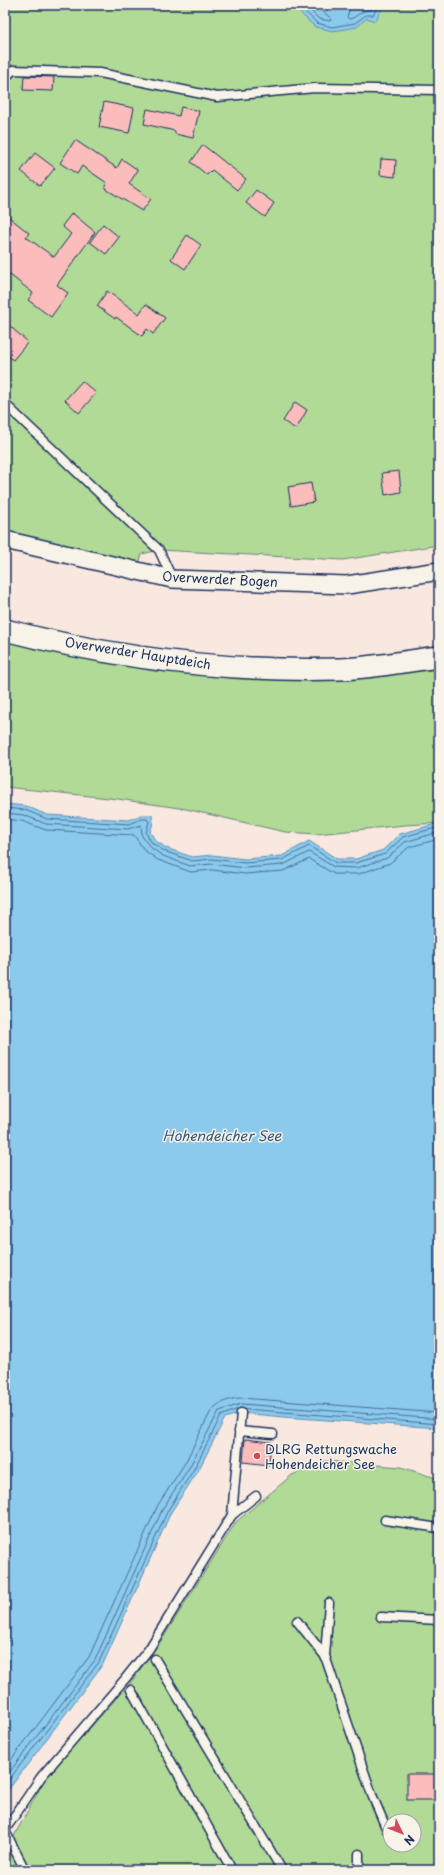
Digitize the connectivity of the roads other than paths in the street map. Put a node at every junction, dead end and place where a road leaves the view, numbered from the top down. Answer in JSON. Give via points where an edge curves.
{"nodes":[{"id":1,"x":5,"y":78,"type":"edge"},
{"id":2,"x":439,"y":90,"type":"edge"},
{"id":3,"x":5,"y":404,"type":"edge"},
{"id":4,"x":5,"y":540,"type":"edge"},
{"id":5,"x":439,"y":571,"type":"edge"},
{"id":6,"x":172,"y":579,"type":"junction"},
{"id":7,"x":5,"y":630,"type":"edge"},
{"id":8,"x":439,"y":657,"type":"edge"},
{"id":9,"x":241,"y":1413,"type":"dead end"},
{"id":10,"x":239,"y":1431,"type":"junction"},
{"id":11,"x":273,"y":1434,"type":"dead end"},
{"id":12,"x":256,"y":1496,"type":"dead end"},
{"id":13,"x":232,"y":1516,"type":"junction"},
{"id":14,"x":385,"y":1520,"type":"dead end"},
{"id":15,"x":439,"y":1528,"type":"edge"},
{"id":16,"x":329,"y":1603,"type":"dead end"},
{"id":17,"x":381,"y":1617,"type":"dead end"},
{"id":18,"x":439,"y":1620,"type":"edge"},
{"id":19,"x":297,"y":1621,"type":"dead end"},
{"id":20,"x":325,"y":1656,"type":"junction"},
{"id":21,"x":155,"y":1659,"type":"dead end"},
{"id":22,"x":131,"y":1690,"type":"dead end"},
{"id":23,"x":382,"y":1818,"type":"edge"},
{"id":24,"x":5,"y":1830,"type":"edge"},
{"id":25,"x":359,"y":1854,"type":"dead end"},
{"id":26,"x":25,"y":1870,"type":"edge"},
{"id":27,"x":232,"y":1870,"type":"edge"},
{"id":28,"x":282,"y":1870,"type":"edge"},
{"id":29,"x":359,"y":1870,"type":"edge"}],
"edges":[{"from":1,"to":2,"type":"lane","via":[[13,70],[100,73],[217,97],[315,88]]},
{"from":3,"to":6,"type":"lane","via":[[159,550]]},
{"from":4,"to":6,"type":"street","name":"Overwerder Bogen"},
{"from":5,"to":6,"type":"street","name":"Overwerder Bogen","via":[[347,585]]},
{"from":7,"to":8,"type":"street","name":"Overwerder Hauptdeich","via":[[96,650],[170,661],[260,669],[342,669]]},
{"from":9,"to":10,"type":"lane"},
{"from":10,"to":11,"type":"lane"},
{"from":10,"to":13,"type":"lane"},
{"from":12,"to":13,"type":"lane"},
{"from":13,"to":24,"type":"lane","via":[[149,1649],[41,1777]]},
{"from":14,"to":15,"type":"lane"},
{"from":16,"to":20,"type":"lane"},
{"from":17,"to":18,"type":"lane"},
{"from":19,"to":20,"type":"lane"},
{"from":20,"to":23,"type":"lane"},
{"from":21,"to":28,"type":"lane"},
{"from":22,"to":27,"type":"lane"},
{"from":24,"to":26,"type":"lane"},
{"from":25,"to":29,"type":"lane"}]}
